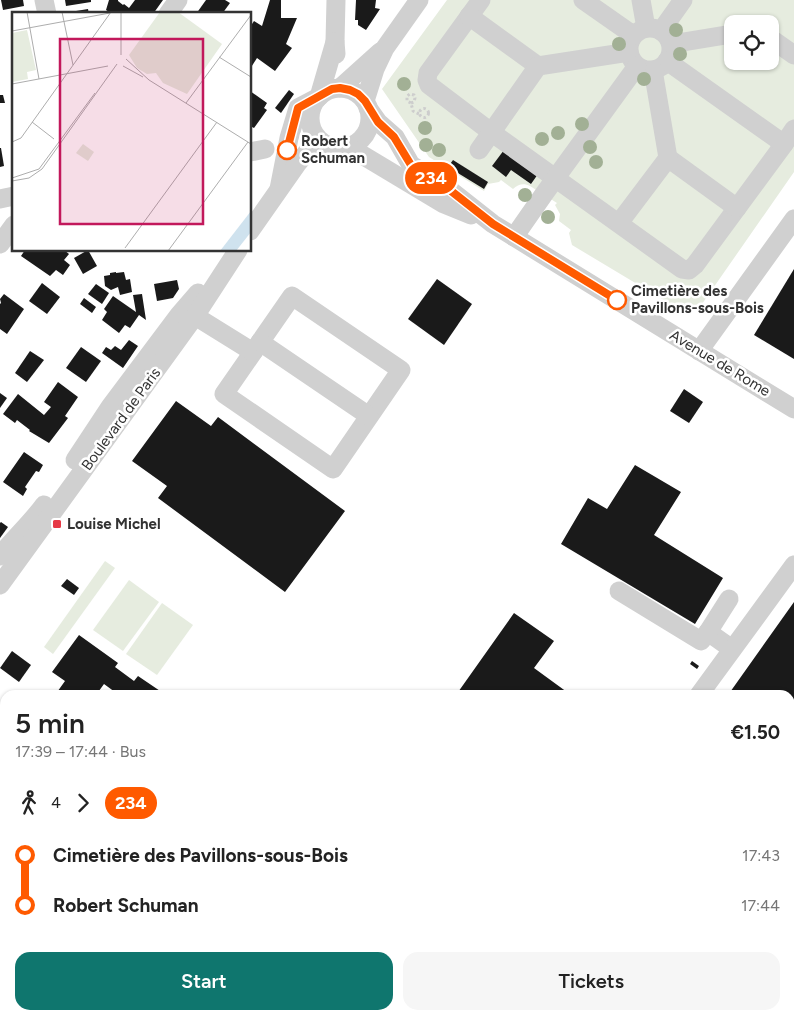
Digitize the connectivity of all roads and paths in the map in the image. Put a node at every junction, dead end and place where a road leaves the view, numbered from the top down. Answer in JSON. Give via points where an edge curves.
{"nodes":[{"id":1,"x":178,"y":0,"type":"edge"},
{"id":2,"x":336,"y":0,"type":"edge"},
{"id":3,"x":419,"y":0,"type":"edge"},
{"id":4,"x":481,"y":0,"type":"edge"},
{"id":5,"x":583,"y":0,"type":"edge"},
{"id":6,"x":641,"y":0,"type":"edge"},
{"id":7,"x":683,"y":0,"type":"edge"},
{"id":8,"x":169,"y":12,"type":"edge"},
{"id":9,"x":469,"y":16,"type":"junction"},
{"id":10,"x":724,"y":35,"type":"edge"},
{"id":11,"x":335,"y":42,"type":"junction"},
{"id":12,"x":779,"y":44,"type":"edge"},
{"id":13,"x":385,"y":48,"type":"junction"},
{"id":14,"x":649,"y":48,"type":"junction"},
{"id":15,"x":794,"y":55,"type":"edge"},
{"id":16,"x":538,"y":66,"type":"junction"},
{"id":17,"x":340,"y":88,"type":"junction"},
{"id":18,"x":319,"y":97,"type":"junction"},
{"id":19,"x":411,"y":103,"type":"dead end"},
{"id":20,"x":367,"y":104,"type":"junction"},
{"id":21,"x":419,"y":114,"type":"dead end"},
{"id":22,"x":491,"y":132,"type":"junction"},
{"id":23,"x":789,"y":137,"type":"edge"},
{"id":24,"x":318,"y":139,"type":"junction"},
{"id":25,"x":349,"y":147,"type":"junction"},
{"id":26,"x":479,"y":150,"type":"dead end"},
{"id":27,"x":668,"y":158,"type":"junction"},
{"id":28,"x":555,"y":178,"type":"junction"},
{"id":29,"x":279,"y":188,"type":"junction"},
{"id":30,"x":737,"y":208,"type":"junction"},
{"id":31,"x":794,"y":219,"type":"edge"},
{"id":32,"x":493,"y":224,"type":"junction"},
{"id":33,"x":619,"y":224,"type":"junction"},
{"id":34,"x":253,"y":227,"type":"edge"},
{"id":35,"x":12,"y":228,"type":"edge"},
{"id":36,"x":514,"y":237,"type":"junction"},
{"id":37,"x":0,"y":244,"type":"edge"},
{"id":38,"x":233,"y":251,"type":"edge"},
{"id":39,"x":237,"y":251,"type":"edge"},
{"id":40,"x":215,"y":275,"type":"junction"},
{"id":41,"x":195,"y":316,"type":"junction"},
{"id":42,"x":256,"y":347,"type":"junction"},
{"id":43,"x":700,"y":351,"type":"junction"},
{"id":44,"x":794,"y":408,"type":"edge"},
{"id":45,"x":369,"y":416,"type":"junction"},
{"id":46,"x":0,"y":556,"type":"edge"},
{"id":47,"x":794,"y":565,"type":"edge"},
{"id":48,"x":0,"y":585,"type":"edge"},
{"id":49,"x":619,"y":591,"type":"dead end"},
{"id":50,"x":729,"y":599,"type":"dead end"},
{"id":51,"x":708,"y":632,"type":"junction"},
{"id":52,"x":732,"y":649,"type":"junction"},
{"id":53,"x":703,"y":690,"type":"edge"}],
"edges":[{"from":1,"to":8,"type":"street"},
{"from":2,"to":11,"type":"street"},
{"from":3,"to":13,"type":"street"},
{"from":4,"to":9,"type":"street"},
{"from":5,"to":14,"type":"street"},
{"from":6,"to":14,"type":"street"},
{"from":7,"to":14,"type":"street"},
{"from":9,"to":16,"type":"street"},
{"from":9,"to":22,"type":"street","via":[[427,75],[427,80],[433,89]]},
{"from":10,"to":14,"type":"street"},
{"from":11,"to":17,"type":"street"},
{"from":11,"to":18,"type":"street"},
{"from":12,"to":15,"type":"street"},
{"from":13,"to":17,"type":"street"},
{"from":13,"to":20,"type":"street","via":[[375,69]]},
{"from":14,"to":16,"type":"street"},
{"from":14,"to":23,"type":"street"},
{"from":14,"to":27,"type":"street"},
{"from":14,"to":28,"type":"street"},
{"from":16,"to":22,"type":"street"},
{"from":17,"to":18,"type":"street"},
{"from":17,"to":20,"type":"street","via":[[358,94]]},
{"from":18,"to":24,"type":"street","via":[[310,113],[310,122]]},
{"from":18,"to":29,"type":"street","via":[[298,108]]},
{"from":19,"to":21,"type":"path"},
{"from":20,"to":25,"type":"street","via":[[369,127],[358,143]]},
{"from":20,"to":32,"type":"street","name":"Avenue de Rome","via":[[378,122],[394,137],[411,165],[441,183]]},
{"from":22,"to":26,"type":"street"},
{"from":22,"to":28,"type":"street"},
{"from":23,"to":30,"type":"street"},
{"from":24,"to":25,"type":"street","via":[[332,147]]},
{"from":24,"to":29,"type":"street"},
{"from":25,"to":32,"type":"street","name":"Avenue de Rome","via":[[444,204]]},
{"from":27,"to":30,"type":"street"},
{"from":27,"to":33,"type":"street"},
{"from":28,"to":33,"type":"street"},
{"from":28,"to":36,"type":"street"},
{"from":29,"to":34,"type":"street"},
{"from":30,"to":33,"type":"street","via":[[689,270],[680,268]]},
{"from":31,"to":43,"type":"street"},
{"from":32,"to":36,"type":"street","name":"Avenue de Rome"},
{"from":35,"to":37,"type":"street"},
{"from":36,"to":43,"type":"street","name":"Avenue de Rome"},
{"from":38,"to":40,"type":"street","name":"Boulevard de Paris"},
{"from":39,"to":41,"type":"street","name":"Boulevard de Paris"},
{"from":40,"to":41,"type":"street","via":[[191,310]]},
{"from":40,"to":46,"type":"street","name":"Boulevard de Paris","via":[[179,315],[110,407],[38,514]]},
{"from":41,"to":42,"type":"street"},
{"from":41,"to":48,"type":"street","name":"Boulevard de Paris"},
{"from":42,"to":45,"type":"street"},
{"from":42,"to":45,"type":"street","via":[[292,296],[401,370]]},
{"from":42,"to":45,"type":"street","via":[[224,394],[333,469]]},
{"from":43,"to":44,"type":"street","name":"Avenue de Rome"},
{"from":47,"to":52,"type":"street"},
{"from":49,"to":51,"type":"street","via":[[701,641]]},
{"from":50,"to":51,"type":"street"},
{"from":51,"to":52,"type":"street"},
{"from":52,"to":53,"type":"street"}]}
